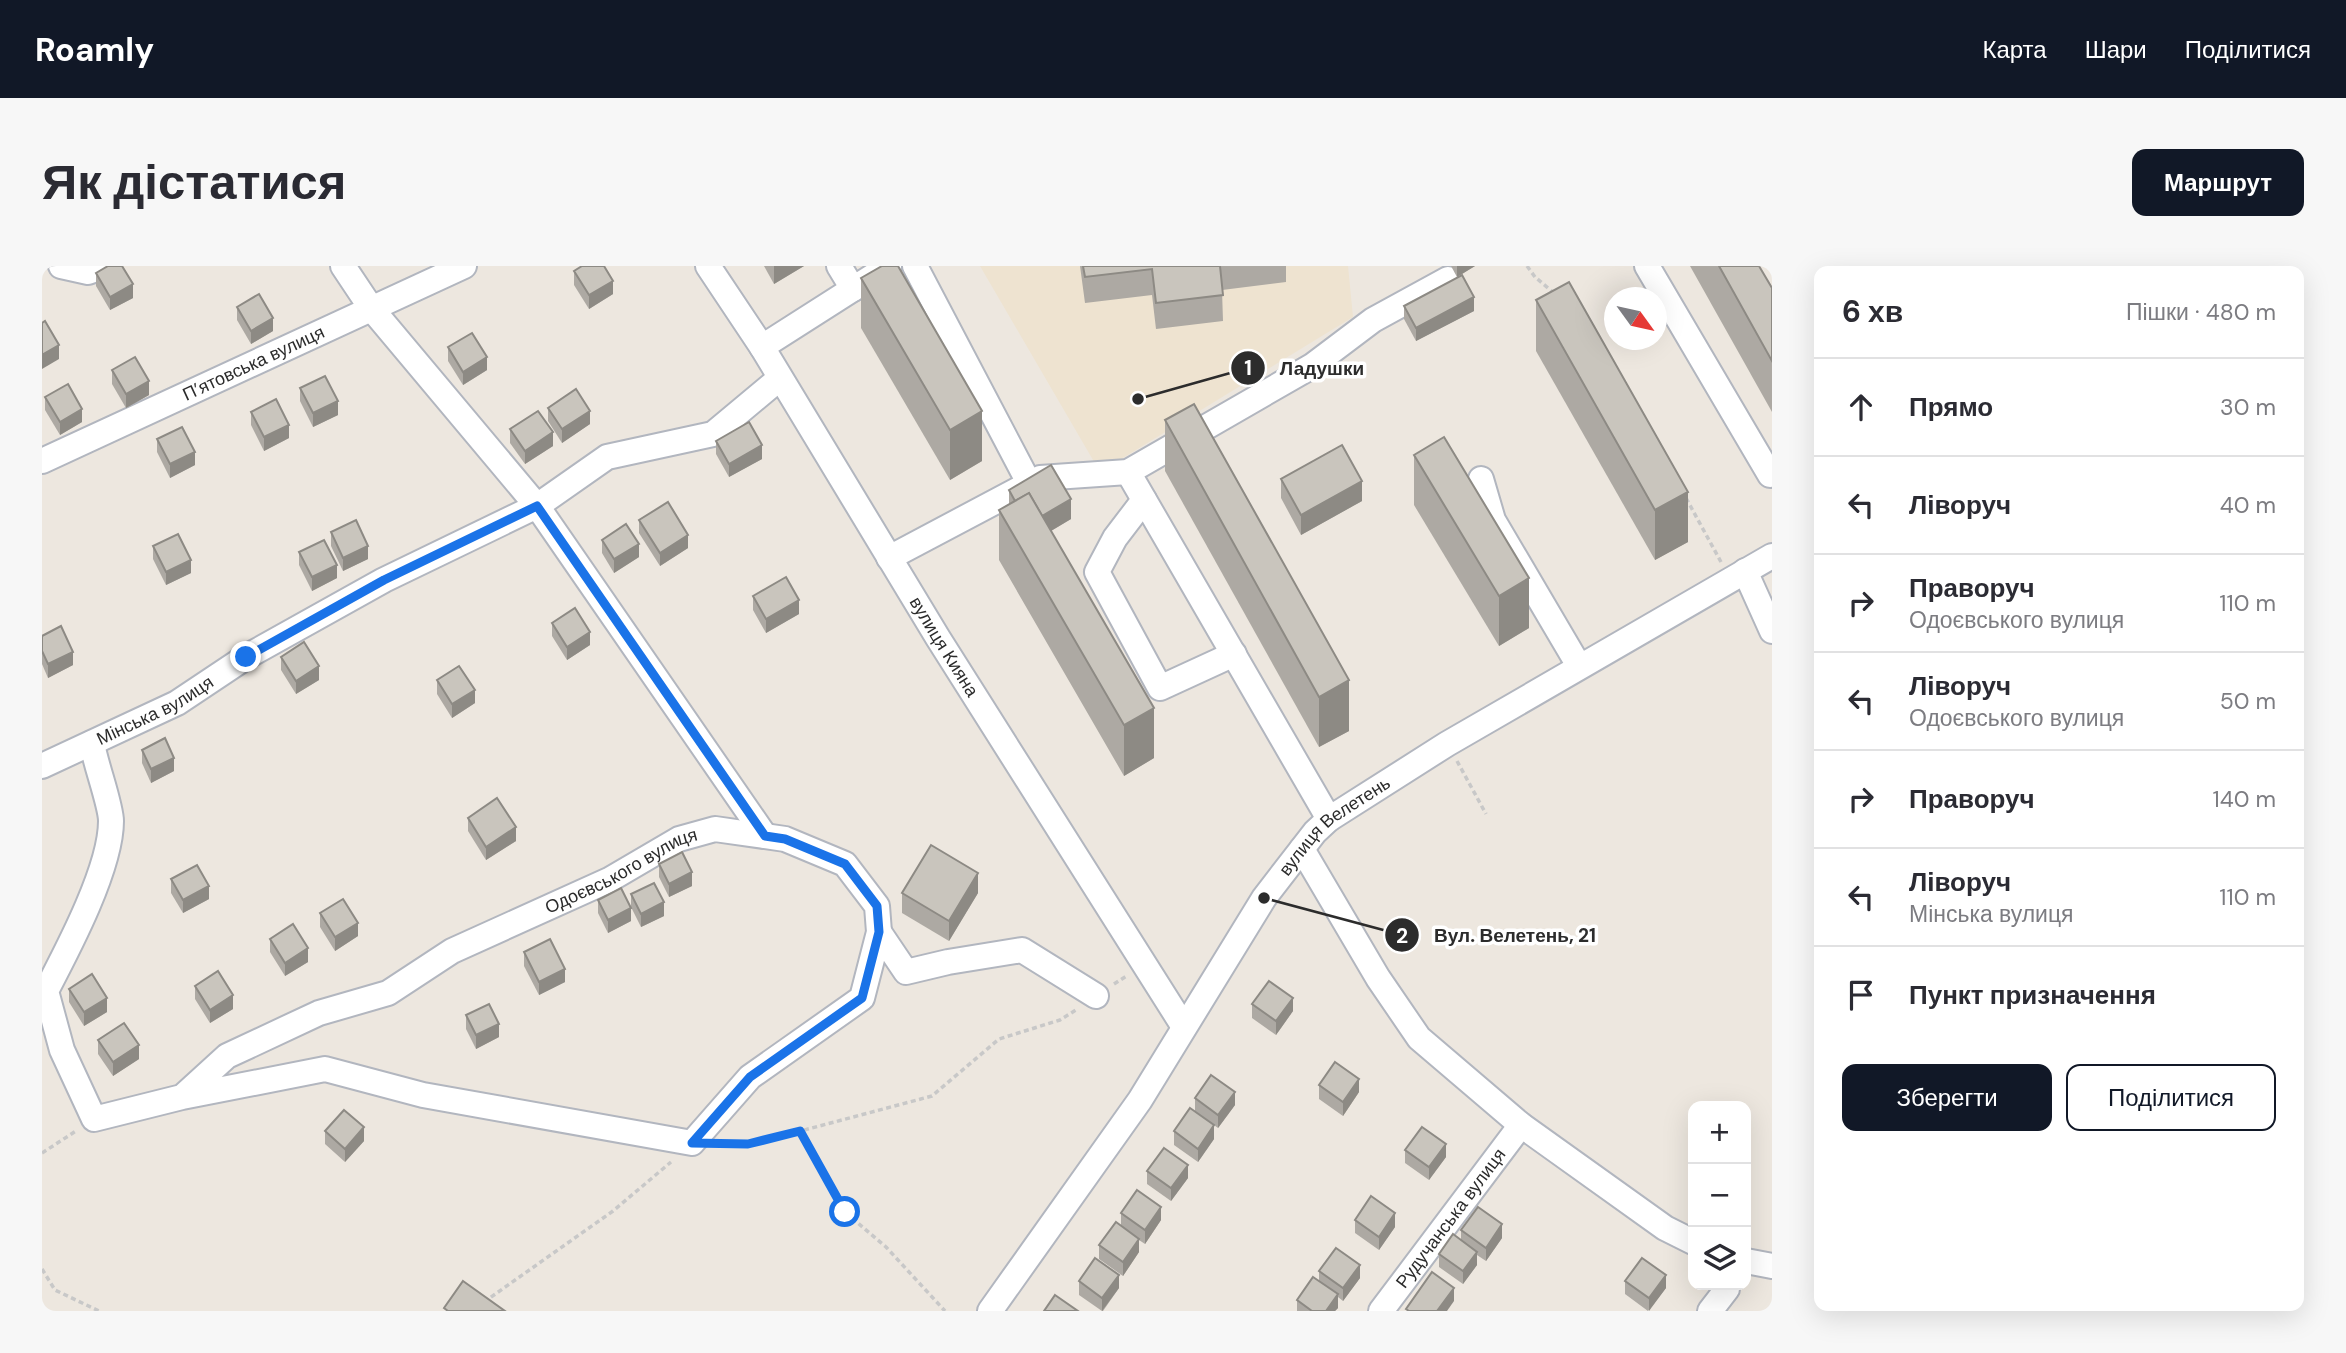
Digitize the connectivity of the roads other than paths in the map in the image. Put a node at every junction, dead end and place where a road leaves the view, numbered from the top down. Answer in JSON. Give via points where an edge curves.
{"nodes":[{"id":1,"x":61,"y":266,"type":"edge"},
{"id":2,"x":104,"y":266,"type":"edge"},
{"id":3,"x":343,"y":266,"type":"edge"},
{"id":4,"x":464,"y":266,"type":"edge"},
{"id":5,"x":708,"y":266,"type":"edge"},
{"id":6,"x":839,"y":266,"type":"edge"},
{"id":7,"x":889,"y":266,"type":"edge"},
{"id":8,"x":915,"y":266,"type":"edge"},
{"id":9,"x":1647,"y":266,"type":"edge"},
{"id":10,"x":1448,"y":279,"type":"edge"},
{"id":11,"x":853,"y":289,"type":"junction"},
{"id":12,"x":371,"y":308,"type":"junction"},
{"id":13,"x":762,"y":347,"type":"junction"},
{"id":14,"x":780,"y":378,"type":"junction"},
{"id":15,"x":42,"y":461,"type":"edge"},
{"id":16,"x":1128,"y":472,"type":"junction"},
{"id":17,"x":1769,"y":475,"type":"dead end"},
{"id":18,"x":1481,"y":479,"type":"dead end"},
{"id":19,"x":1029,"y":483,"type":"junction"},
{"id":20,"x":1144,"y":500,"type":"junction"},
{"id":21,"x":537,"y":506,"type":"junction"},
{"id":22,"x":1772,"y":556,"type":"edge"},
{"id":23,"x":890,"y":558,"type":"junction"},
{"id":24,"x":1738,"y":575,"type":"junction"},
{"id":25,"x":1772,"y":632,"type":"edge"},
{"id":26,"x":1234,"y":654,"type":"junction"},
{"id":27,"x":1579,"y":666,"type":"junction"},
{"id":28,"x":92,"y":743,"type":"junction"},
{"id":29,"x":42,"y":766,"type":"edge"},
{"id":30,"x":1329,"y":819,"type":"junction"},
{"id":31,"x":765,"y":836,"type":"junction"},
{"id":32,"x":1302,"y":849,"type":"junction"},
{"id":33,"x":879,"y":932,"type":"junction"},
{"id":34,"x":1096,"y":996,"type":"road end"},
{"id":35,"x":1184,"y":1027,"type":"junction"},
{"id":36,"x":182,"y":1097,"type":"junction"},
{"id":37,"x":1521,"y":1125,"type":"junction"},
{"id":38,"x":1688,"y":1240,"type":"edge"},
{"id":39,"x":1751,"y":1262,"type":"edge"},
{"id":40,"x":1772,"y":1266,"type":"edge"},
{"id":41,"x":1726,"y":1290,"type":"edge"},
{"id":42,"x":990,"y":1311,"type":"edge"},
{"id":43,"x":1381,"y":1311,"type":"edge"},
{"id":44,"x":1710,"y":1311,"type":"edge"}],
"edges":[{"from":1,"to":2,"type":"street","via":[[88,272]]},
{"from":3,"to":12,"type":"street"},
{"from":4,"to":12,"type":"street","name":"П’ятовська вулиця"},
{"from":5,"to":13,"type":"street","name":"вулиця Кияна"},
{"from":6,"to":11,"type":"street"},
{"from":7,"to":11,"type":"street"},
{"from":8,"to":19,"type":"street"},
{"from":9,"to":17,"type":"street"},
{"from":10,"to":16,"type":"street","via":[[1373,320],[1312,366]]},
{"from":11,"to":13,"type":"street"},
{"from":12,"to":15,"type":"street","name":"П’ятовська вулиця"},
{"from":12,"to":21,"type":"street"},
{"from":13,"to":14,"type":"street","name":"вулиця Кияна"},
{"from":14,"to":21,"type":"street","name":"Мінська вулиця","via":[[713,434],[607,457]]},
{"from":14,"to":23,"type":"street","name":"вулиця Кияна"},
{"from":16,"to":19,"type":"street","via":[[1052,476]]},
{"from":16,"to":20,"type":"street"},
{"from":18,"to":27,"type":"street","via":[[1493,520]]},
{"from":19,"to":23,"type":"street"},
{"from":20,"to":26,"type":"street"},
{"from":20,"to":26,"type":"street","via":[[1115,538],[1097,572],[1160,688]]},
{"from":21,"to":28,"type":"street","name":"Мінська вулиця","via":[[384,580],[246,657],[177,703]]},
{"from":21,"to":31,"type":"street"},
{"from":22,"to":24,"type":"street","name":"вулиця Велетень"},
{"from":23,"to":35,"type":"street","name":"вулиця Кияна"},
{"from":24,"to":25,"type":"street"},
{"from":24,"to":27,"type":"street","name":"вулиця Велетень"},
{"from":26,"to":30,"type":"street"},
{"from":27,"to":30,"type":"street","name":"вулиця Велетень"},
{"from":28,"to":29,"type":"street","name":"Мінська вулиця"},
{"from":28,"to":36,"type":"street","name":"Одоєвського вулиця","via":[[111,820],[103,861],[71,943],[46,991],[62,1050],[94,1119]]},
{"from":30,"to":32,"type":"street","name":"вулиця Велетень"},
{"from":31,"to":33,"type":"street","name":"Одоєвського вулиця","via":[[785,839],[845,864],[877,906]]},
{"from":31,"to":36,"type":"street","name":"Одоєвського вулиця","via":[[715,829],[679,839],[609,880],[452,951],[388,993],[319,1013],[227,1056]]},
{"from":32,"to":35,"type":"street","name":"вулиця Велетень","via":[[1264,898]]},
{"from":32,"to":37,"type":"street","via":[[1419,1038]]},
{"from":33,"to":34,"type":"street","via":[[906,972],[1022,950]]},
{"from":33,"to":36,"type":"street","name":"Одоєвського вулиця","via":[[862,998],[750,1077],[692,1143],[423,1094],[325,1069]]},
{"from":35,"to":42,"type":"street","name":"вулиця Велетень","via":[[1140,1100]]},
{"from":37,"to":38,"type":"street","via":[[1665,1228]]},
{"from":37,"to":43,"type":"street","name":"Рудучанська вулиця"},
{"from":39,"to":40,"type":"street"},
{"from":41,"to":44,"type":"street"}]}
